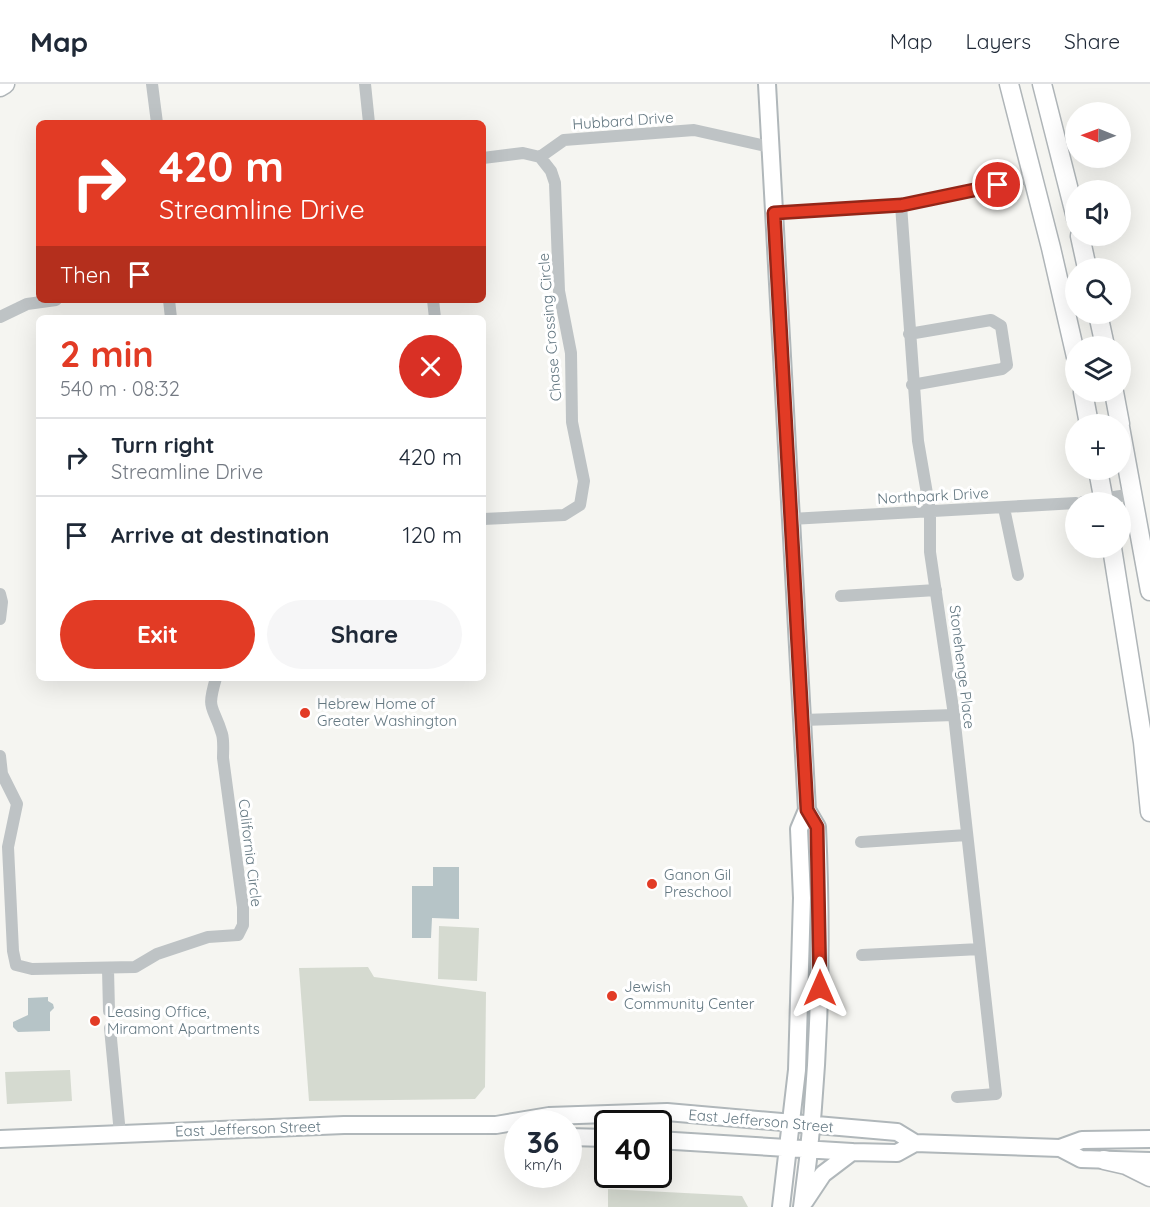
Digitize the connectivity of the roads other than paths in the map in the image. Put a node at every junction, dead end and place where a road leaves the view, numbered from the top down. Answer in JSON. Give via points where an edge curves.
{"nodes":[{"id":1,"x":5,"y":84,"type":"edge"},
{"id":2,"x":152,"y":84,"type":"edge"},
{"id":3,"x":365,"y":84,"type":"edge"},
{"id":4,"x":767,"y":84,"type":"edge"},
{"id":5,"x":1009,"y":84,"type":"edge"},
{"id":6,"x":1042,"y":84,"type":"edge"},
{"id":7,"x":0,"y":87,"type":"edge"},
{"id":8,"x":157,"y":120,"type":"edge"},
{"id":9,"x":369,"y":120,"type":"edge"},
{"id":10,"x":770,"y":147,"type":"junction"},
{"id":11,"x":540,"y":157,"type":"junction"},
{"id":12,"x":486,"y":158,"type":"edge"},
{"id":13,"x":1033,"y":177,"type":"junction"},
{"id":14,"x":1066,"y":180,"type":"edge"},
{"id":15,"x":902,"y":205,"type":"junction"},
{"id":16,"x":774,"y":213,"type":"junction"},
{"id":17,"x":36,"y":303,"type":"edge"},
{"id":18,"x":0,"y":317,"type":"edge"},
{"id":19,"x":909,"y":334,"type":"junction"},
{"id":20,"x":1071,"y":336,"type":"edge"},
{"id":21,"x":912,"y":386,"type":"junction"},
{"id":22,"x":1130,"y":480,"type":"edge"},
{"id":23,"x":1133,"y":494,"type":"joint"},
{"id":24,"x":1065,"y":504,"type":"edge"},
{"id":25,"x":1004,"y":508,"type":"junction"},
{"id":26,"x":930,"y":511,"type":"junction"},
{"id":27,"x":486,"y":519,"type":"edge"},
{"id":28,"x":791,"y":519,"type":"junction"},
{"id":29,"x":1114,"y":558,"type":"edge"},
{"id":30,"x":1018,"y":575,"type":"dead end"},
{"id":31,"x":936,"y":590,"type":"junction"},
{"id":32,"x":1150,"y":591,"type":"edge"},
{"id":33,"x":0,"y":594,"type":"edge"},
{"id":34,"x":841,"y":596,"type":"dead end"},
{"id":35,"x":0,"y":619,"type":"edge"},
{"id":36,"x":215,"y":681,"type":"edge"},
{"id":37,"x":954,"y":715,"type":"junction"},
{"id":38,"x":803,"y":720,"type":"junction"},
{"id":39,"x":0,"y":756,"type":"edge"},
{"id":40,"x":807,"y":810,"type":"junction"},
{"id":41,"x":1150,"y":812,"type":"edge"},
{"id":42,"x":967,"y":835,"type":"junction"},
{"id":43,"x":861,"y":842,"type":"dead end"},
{"id":44,"x":980,"y":949,"type":"junction"},
{"id":45,"x":862,"y":955,"type":"dead end"},
{"id":46,"x":108,"y":969,"type":"junction"},
{"id":47,"x":109,"y":1011,"type":"dead end"},
{"id":48,"x":110,"y":1028,"type":"dead end"},
{"id":49,"x":957,"y":1097,"type":"dead end"},
{"id":50,"x":791,"y":1123,"type":"junction"},
{"id":51,"x":496,"y":1125,"type":"junction"},
{"id":52,"x":812,"y":1126,"type":"junction"},
{"id":53,"x":504,"y":1127,"type":"edge"},
{"id":54,"x":120,"y":1134,"type":"junction"},
{"id":55,"x":0,"y":1139,"type":"edge"},
{"id":56,"x":1150,"y":1140,"type":"edge"},
{"id":57,"x":672,"y":1141,"type":"edge"},
{"id":58,"x":915,"y":1143,"type":"junction"},
{"id":59,"x":1060,"y":1148,"type":"junction"},
{"id":60,"x":788,"y":1149,"type":"junction"},
{"id":61,"x":809,"y":1151,"type":"junction"},
{"id":62,"x":852,"y":1152,"type":"junction"},
{"id":63,"x":1104,"y":1160,"type":"junction"},
{"id":64,"x":1150,"y":1161,"type":"edge"},
{"id":65,"x":1150,"y":1177,"type":"edge"},
{"id":66,"x":802,"y":1205,"type":"edge"},
{"id":67,"x":781,"y":1207,"type":"edge"}],
"edges":[{"from":1,"to":7,"type":"main road"},
{"from":2,"to":8,"type":"street"},
{"from":3,"to":9,"type":"street"},
{"from":4,"to":10,"type":"street"},
{"from":5,"to":13,"type":"main road"},
{"from":6,"to":14,"type":"main road"},
{"from":10,"to":11,"type":"street","name":"Hubbard Drive","via":[[694,130],[564,140]]},
{"from":10,"to":16,"type":"street"},
{"from":11,"to":12,"type":"street","via":[[523,153]]},
{"from":11,"to":27,"type":"street","name":"Chase Crossing Circle","via":[[555,183],[559,291],[571,353],[572,422],[584,492],[580,505],[564,515]]},
{"from":13,"to":15,"type":"street"},
{"from":13,"to":20,"type":"main road"},
{"from":15,"to":16,"type":"street"},
{"from":15,"to":19,"type":"street","name":"Stonehenge Place"},
{"from":16,"to":28,"type":"street"},
{"from":17,"to":18,"type":"street"},
{"from":19,"to":21,"type":"street","name":"Stonehenge Place"},
{"from":19,"to":21,"type":"street","via":[[991,320],[1001,326],[1007,354],[1007,365],[1002,369]]},
{"from":21,"to":26,"type":"street","name":"Stonehenge Place"},
{"from":22,"to":23,"type":"main road"},
{"from":23,"to":32,"type":"main road"},
{"from":24,"to":25,"type":"street","name":"Northpark Drive"},
{"from":25,"to":26,"type":"street","name":"Northpark Drive"},
{"from":25,"to":30,"type":"street"},
{"from":26,"to":28,"type":"street","name":"Northpark Drive"},
{"from":26,"to":31,"type":"street","name":"Stonehenge Place","via":[[930,552]]},
{"from":28,"to":38,"type":"street"},
{"from":29,"to":41,"type":"main road","via":[[1143,742]]},
{"from":31,"to":34,"type":"street"},
{"from":31,"to":37,"type":"street","name":"Stonehenge Place"},
{"from":33,"to":35,"type":"street"},
{"from":36,"to":46,"type":"street","name":"California Circle","via":[[211,712],[223,735],[243,925],[238,934],[208,937],[157,954],[135,967]]},
{"from":37,"to":38,"type":"street"},
{"from":37,"to":42,"type":"street","name":"Stonehenge Place"},
{"from":38,"to":40,"type":"street"},
{"from":39,"to":46,"type":"street","name":"California Circle","via":[[2,774],[17,804],[8,847],[16,965],[32,969]]},
{"from":40,"to":50,"type":"street","via":[[799,829],[802,898]]},
{"from":40,"to":52,"type":"street","via":[[817,827],[820,898],[819,1047]]},
{"from":42,"to":43,"type":"street"},
{"from":42,"to":44,"type":"street","name":"Stonehenge Place"},
{"from":44,"to":45,"type":"street"},
{"from":44,"to":49,"type":"street","name":"Stonehenge Place","via":[[996,1094]]},
{"from":46,"to":47,"type":"street"},
{"from":48,"to":54,"type":"street"},
{"from":50,"to":51,"type":"street","name":"East Jefferson Street","via":[[667,1112],[549,1116]]},
{"from":50,"to":52,"type":"street","name":"East Jefferson Street"},
{"from":50,"to":60,"type":"street"},
{"from":51,"to":53,"type":"street","name":"East Jefferson Street"},
{"from":51,"to":54,"type":"street","name":"East Jefferson Street","via":[[344,1125]]},
{"from":52,"to":58,"type":"street","name":"East Jefferson Street","via":[[897,1132]]},
{"from":52,"to":61,"type":"street"},
{"from":54,"to":55,"type":"street","name":"East Jefferson Street"},
{"from":56,"to":59,"type":"street","name":"East Jefferson Street","via":[[1082,1140]]},
{"from":57,"to":60,"type":"street","name":"East Jefferson Street"},
{"from":58,"to":59,"type":"street","name":"East Jefferson Street"},
{"from":58,"to":62,"type":"street","name":"East Jefferson Street","via":[[897,1153]]},
{"from":59,"to":63,"type":"street","name":"East Jefferson Street","via":[[1081,1159]]},
{"from":60,"to":61,"type":"street","name":"East Jefferson Street"},
{"from":60,"to":67,"type":"street"},
{"from":61,"to":62,"type":"street","name":"East Jefferson Street"},
{"from":61,"to":66,"type":"street"},
{"from":62,"to":66,"type":"street","via":[[823,1174]]},
{"from":63,"to":64,"type":"street","name":"East Jefferson Street"},
{"from":63,"to":65,"type":"main road"}]}
